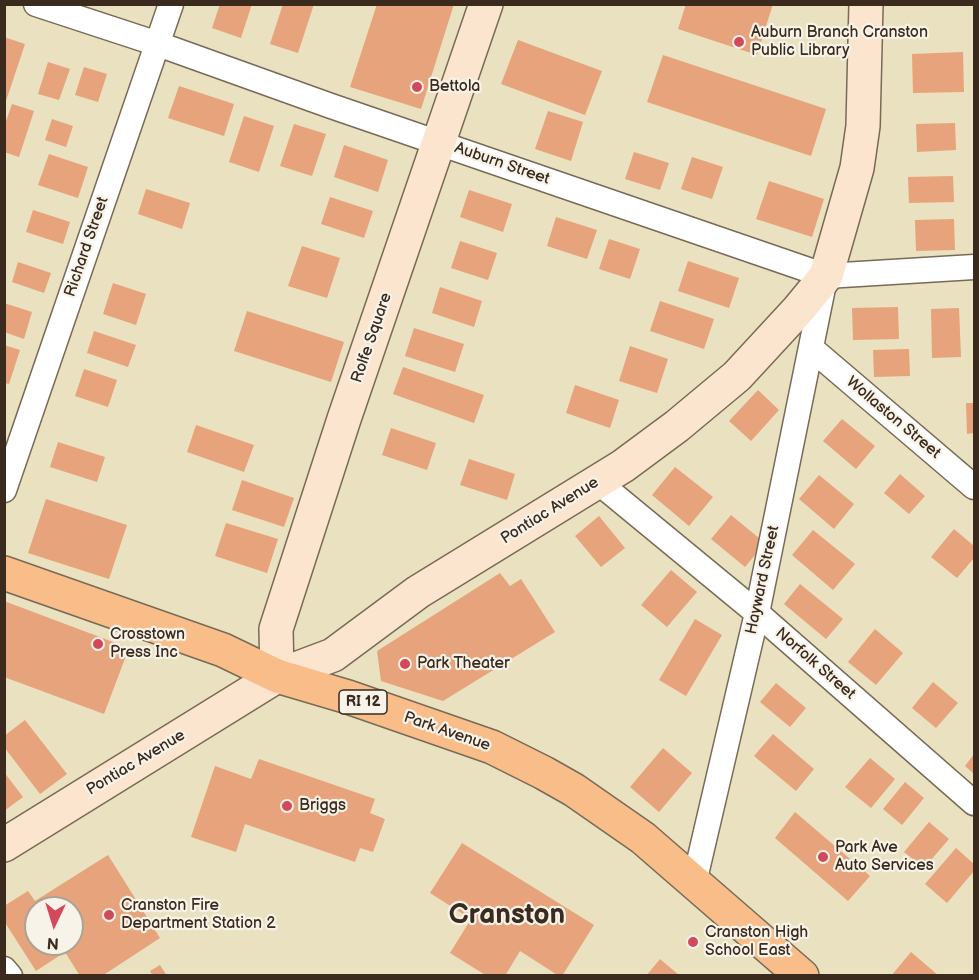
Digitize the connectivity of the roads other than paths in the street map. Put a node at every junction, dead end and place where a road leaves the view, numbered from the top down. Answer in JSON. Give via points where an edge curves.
{"nodes":[{"id":1,"x":36,"y":4,"type":"edge"},
{"id":2,"x":171,"y":4,"type":"edge"},
{"id":3,"x":486,"y":4,"type":"edge"},
{"id":4,"x":866,"y":4,"type":"edge"},
{"id":5,"x":158,"y":44,"type":"junction"},
{"id":6,"x":439,"y":143,"type":"junction"},
{"id":7,"x":975,"y":267,"type":"edge"},
{"id":8,"x":826,"y":276,"type":"junction"},
{"id":9,"x":812,"y":349,"type":"junction"},
{"id":10,"x":598,"y":482,"type":"junction"},
{"id":11,"x":975,"y":487,"type":"edge"},
{"id":12,"x":4,"y":490,"type":"edge"},
{"id":13,"x":4,"y":573,"type":"edge"},
{"id":14,"x":757,"y":613,"type":"junction"},
{"id":15,"x":277,"y":676,"type":"junction"},
{"id":16,"x":975,"y":803,"type":"edge"},
{"id":17,"x":4,"y":844,"type":"edge"},
{"id":18,"x":694,"y":883,"type":"junction"},
{"id":19,"x":4,"y":969,"type":"edge"},
{"id":20,"x":10,"y":975,"type":"edge"},
{"id":21,"x":802,"y":975,"type":"edge"}],
"edges":[{"from":1,"to":5,"type":"street","name":"Auburn Street"},
{"from":2,"to":5,"type":"street","name":"Richard Street"},
{"from":3,"to":6,"type":"main road","name":"Rolfe Square"},
{"from":4,"to":8,"type":"main road","name":"Pontiac Avenue","via":[[859,158]]},
{"from":5,"to":6,"type":"street","name":"Auburn Street"},
{"from":5,"to":12,"type":"street","name":"Richard Street"},
{"from":6,"to":8,"type":"street","name":"Auburn Street"},
{"from":6,"to":15,"type":"main road","name":"Rolfe Square","via":[[276,629]]},
{"from":7,"to":8,"type":"street","name":"Auburn Street"},
{"from":8,"to":9,"type":"street","name":"Hayward Street"},
{"from":8,"to":10,"type":"main road","name":"Pontiac Avenue","via":[[737,376],[677,426]]},
{"from":9,"to":11,"type":"street","name":"Wollaston Street"},
{"from":9,"to":14,"type":"street","name":"Hayward Street"},
{"from":10,"to":14,"type":"street","name":"Norfolk Street"},
{"from":10,"to":15,"type":"main road","name":"Pontiac Avenue","via":[[418,592],[333,654]]},
{"from":13,"to":15,"type":"main road","name":"Park Avenue","number":"RI 12","via":[[223,650]]},
{"from":14,"to":16,"type":"street","name":"Norfolk Street"},
{"from":14,"to":18,"type":"street","name":"Hayward Street"},
{"from":15,"to":17,"type":"main road","name":"Pontiac Avenue"},
{"from":15,"to":18,"type":"main road","name":"Park Avenue","number":"RI 12","via":[[492,747],[574,790],[643,838]]},
{"from":18,"to":21,"type":"main road","name":"Park Avenue","number":"RI 12"},
{"from":19,"to":20,"type":"street"}]}
